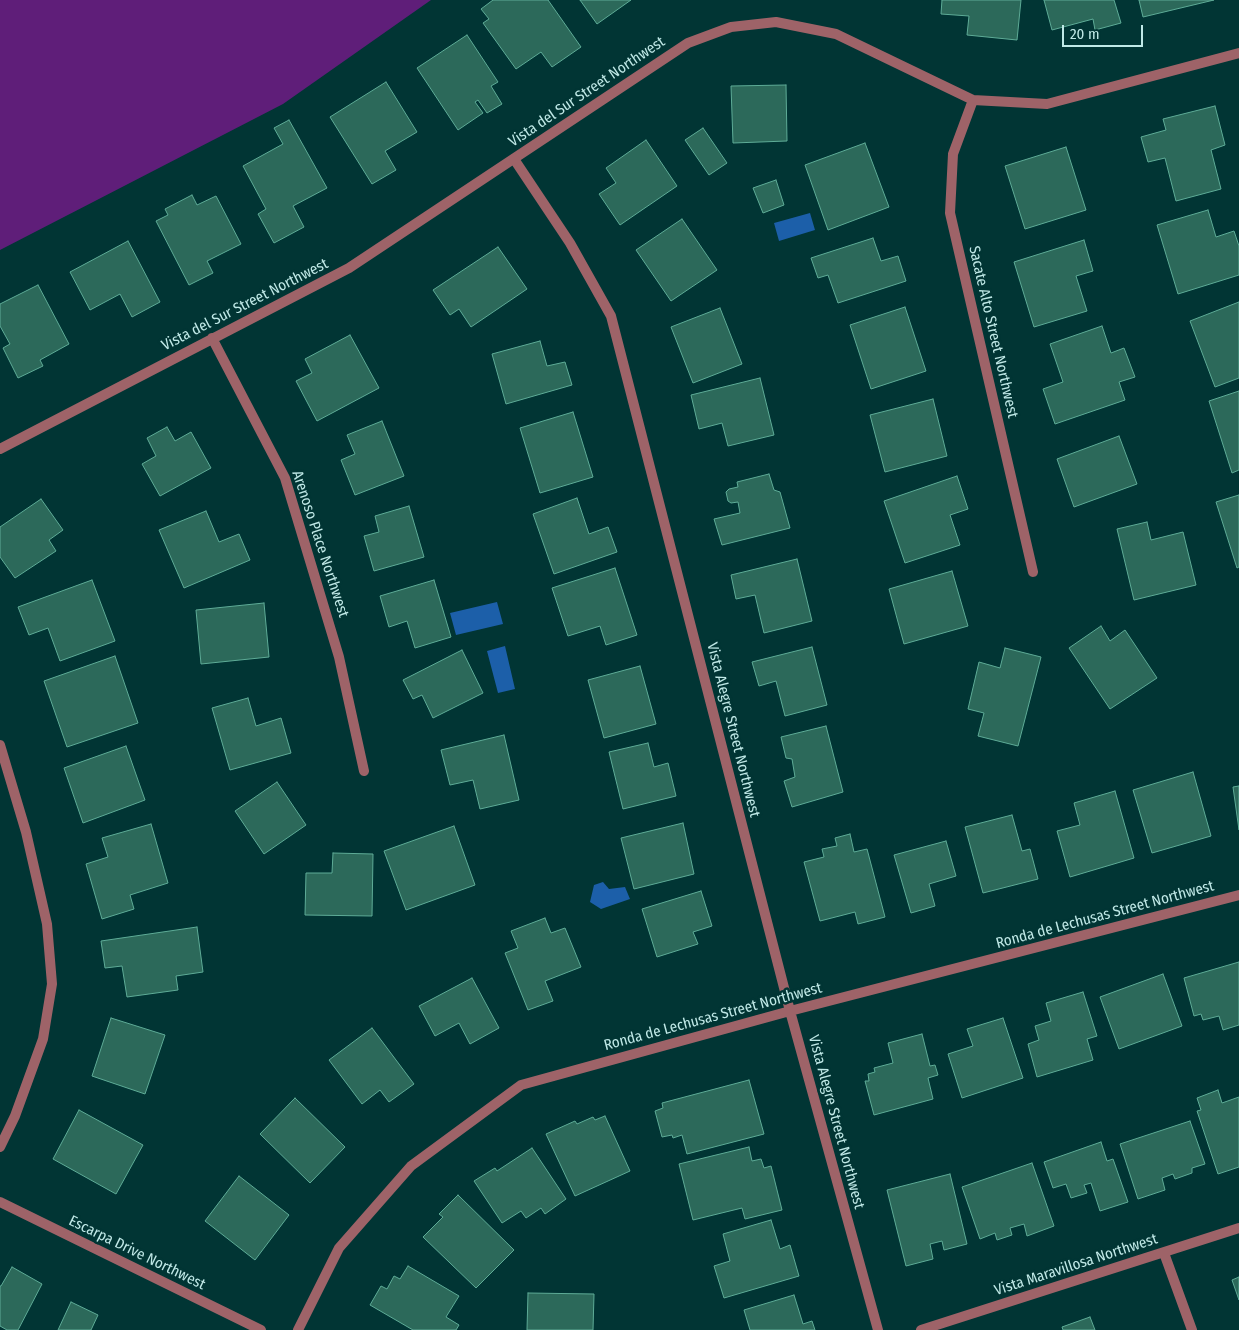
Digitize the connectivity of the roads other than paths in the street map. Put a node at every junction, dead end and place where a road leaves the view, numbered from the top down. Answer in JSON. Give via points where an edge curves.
{"nodes":[{"id":1,"x":1239,"y":53,"type":"edge"},
{"id":2,"x":973,"y":100,"type":"junction"},
{"id":3,"x":514,"y":159,"type":"junction"},
{"id":4,"x":212,"y":338,"type":"junction"},
{"id":5,"x":0,"y":449,"type":"edge"},
{"id":6,"x":1033,"y":572,"type":"dead end"},
{"id":7,"x":0,"y":745,"type":"edge"},
{"id":8,"x":364,"y":771,"type":"dead end"},
{"id":9,"x":1239,"y":895,"type":"edge"},
{"id":10,"x":790,"y":1011,"type":"junction"},
{"id":11,"x":0,"y":1146,"type":"edge"},
{"id":12,"x":0,"y":1202,"type":"edge"},
{"id":13,"x":1239,"y":1228,"type":"edge"},
{"id":14,"x":1164,"y":1253,"type":"junction"},
{"id":15,"x":261,"y":1330,"type":"edge"},
{"id":16,"x":298,"y":1330,"type":"edge"},
{"id":17,"x":878,"y":1330,"type":"edge"},
{"id":18,"x":922,"y":1330,"type":"edge"},
{"id":19,"x":1192,"y":1330,"type":"edge"}],
"edges":[{"from":1,"to":2,"type":"street","name":"Vista del Sur Street Northwest","via":[[1047,104]]},
{"from":2,"to":3,"type":"street","name":"Vista del Sur Street Northwest","via":[[836,34],[776,22],[731,27],[688,43]]},
{"from":2,"to":6,"type":"street","name":"Sacate Alto Street Northwest","via":[[953,154],[950,213]]},
{"from":3,"to":4,"type":"street","name":"Vista del Sur Street Northwest","via":[[349,268]]},
{"from":3,"to":10,"type":"street","name":"Vista Alegre Street Northwest","via":[[570,243],[611,316]]},
{"from":4,"to":5,"type":"street","name":"Vista del Sur Street Northwest"},
{"from":4,"to":8,"type":"street","name":"Arenoso Place Northwest","via":[[285,478],[339,657]]},
{"from":7,"to":11,"type":"street","via":[[26,832],[47,924],[52,984],[43,1039],[15,1116]]},
{"from":9,"to":10,"type":"street","name":"Ronda de Lechusas Street Northwest"},
{"from":10,"to":16,"type":"street","name":"Ronda de Lechusas Street Northwest","via":[[521,1085],[411,1166],[339,1248]]},
{"from":10,"to":17,"type":"street","name":"Vista Alegre Street Northwest"},
{"from":12,"to":15,"type":"street","name":"Escarpa Drive Northwest"},
{"from":13,"to":14,"type":"street","name":"Vista Maravillosa Northwest"},
{"from":14,"to":18,"type":"street","name":"Vista Maravillosa Northwest"},
{"from":14,"to":19,"type":"street"}]}
